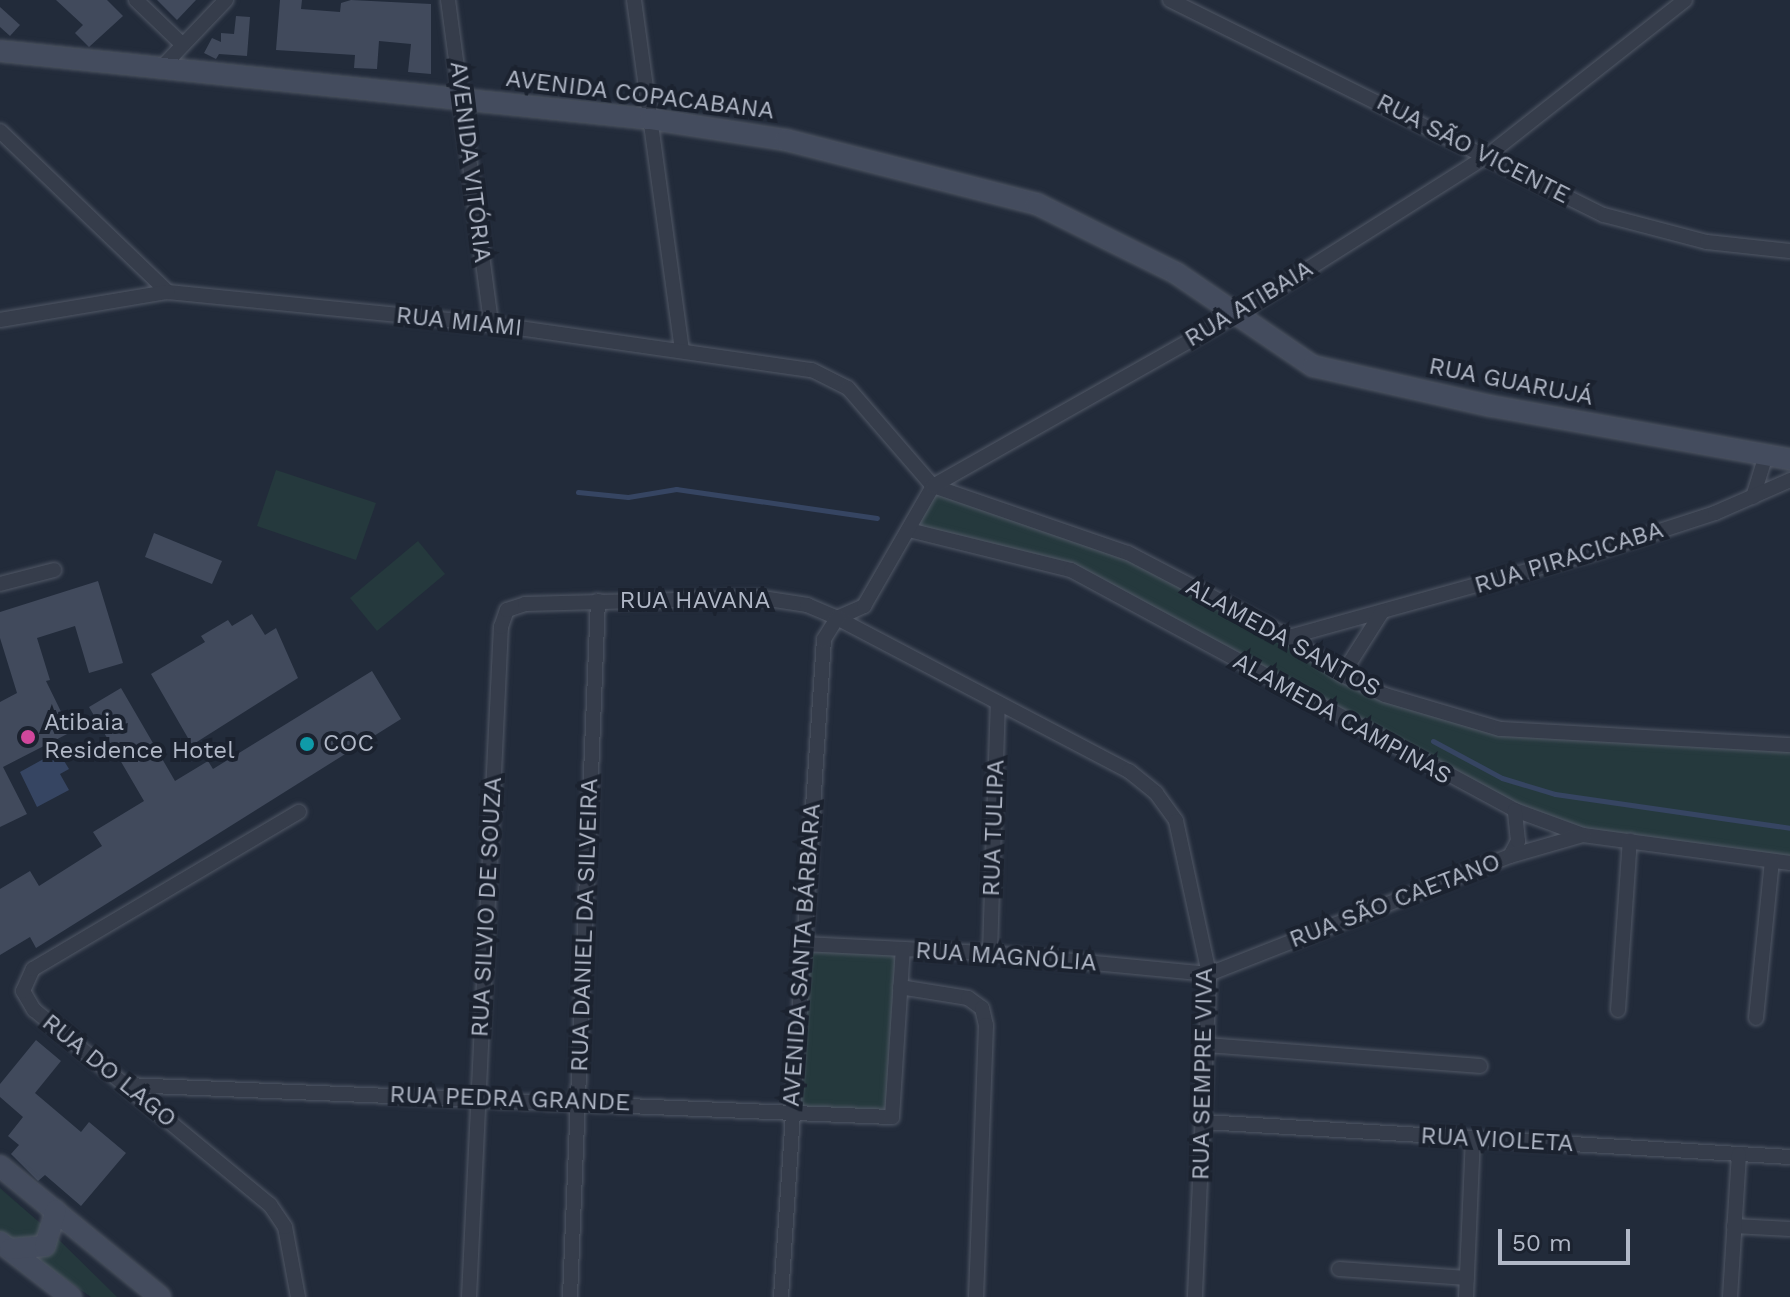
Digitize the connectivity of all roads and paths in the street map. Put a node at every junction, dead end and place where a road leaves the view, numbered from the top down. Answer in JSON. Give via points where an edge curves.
{"nodes":[{"id":1,"x":136,"y":0,"type":"edge"},
{"id":2,"x":226,"y":0,"type":"edge"},
{"id":3,"x":448,"y":0,"type":"edge"},
{"id":4,"x":634,"y":0,"type":"edge"},
{"id":5,"x":1170,"y":0,"type":"edge"},
{"id":6,"x":1685,"y":0,"type":"edge"},
{"id":7,"x":183,"y":45,"type":"junction"},
{"id":8,"x":0,"y":51,"type":"edge"},
{"id":9,"x":164,"y":65,"type":"junction"},
{"id":10,"x":461,"y":98,"type":"junction"},
{"id":11,"x":650,"y":119,"type":"junction"},
{"id":12,"x":0,"y":131,"type":"edge"},
{"id":13,"x":1487,"y":156,"type":"junction"},
{"id":14,"x":1790,"y":251,"type":"edge"},
{"id":15,"x":168,"y":292,"type":"junction"},
{"id":16,"x":1240,"y":312,"type":"junction"},
{"id":17,"x":0,"y":320,"type":"edge"},
{"id":18,"x":491,"y":324,"type":"junction"},
{"id":19,"x":682,"y":349,"type":"junction"},
{"id":20,"x":1766,"y":455,"type":"junction"},
{"id":21,"x":1790,"y":459,"type":"edge"},
{"id":22,"x":1790,"y":480,"type":"edge"},
{"id":23,"x":933,"y":486,"type":"junction"},
{"id":24,"x":1753,"y":497,"type":"junction"},
{"id":25,"x":909,"y":530,"type":"junction"},
{"id":26,"x":54,"y":570,"type":"dead end"},
{"id":27,"x":0,"y":584,"type":"edge"},
{"id":28,"x":598,"y":601,"type":"junction"},
{"id":29,"x":1382,"y":612,"type":"junction"},
{"id":30,"x":837,"y":618,"type":"junction"},
{"id":31,"x":1289,"y":637,"type":"junction"},
{"id":32,"x":1342,"y":675,"type":"junction"},
{"id":33,"x":998,"y":703,"type":"junction"},
{"id":34,"x":1790,"y":745,"type":"edge"},
{"id":35,"x":1515,"y":810,"type":"junction"},
{"id":36,"x":299,"y":812,"type":"dead end"},
{"id":37,"x":1583,"y":835,"type":"junction"},
{"id":38,"x":1630,"y":840,"type":"junction"},
{"id":39,"x":1510,"y":856,"type":"junction"},
{"id":40,"x":1772,"y":861,"type":"junction"},
{"id":41,"x":1790,"y":863,"type":"edge"},
{"id":42,"x":803,"y":944,"type":"junction"},
{"id":43,"x":903,"y":949,"type":"junction"},
{"id":44,"x":990,"y":953,"type":"junction"},
{"id":45,"x":1209,"y":974,"type":"junction"},
{"id":46,"x":900,"y":987,"type":"junction"},
{"id":47,"x":1618,"y":1010,"type":"dead end"},
{"id":48,"x":1756,"y":1018,"type":"dead end"},
{"id":49,"x":1207,"y":1045,"type":"junction"},
{"id":50,"x":1480,"y":1066,"type":"dead end"},
{"id":51,"x":127,"y":1085,"type":"junction"},
{"id":52,"x":477,"y":1096,"type":"junction"},
{"id":53,"x":578,"y":1101,"type":"junction"},
{"id":54,"x":791,"y":1112,"type":"junction"},
{"id":55,"x":1204,"y":1122,"type":"junction"},
{"id":56,"x":1473,"y":1139,"type":"junction"},
{"id":57,"x":1739,"y":1154,"type":"junction"},
{"id":58,"x":1790,"y":1157,"type":"edge"},
{"id":59,"x":0,"y":1166,"type":"edge"},
{"id":60,"x":56,"y":1211,"type":"junction"},
{"id":61,"x":1734,"y":1226,"type":"junction"},
{"id":62,"x":1790,"y":1229,"type":"edge"},
{"id":63,"x":5,"y":1246,"type":"edge"},
{"id":64,"x":1339,"y":1269,"type":"dead end"},
{"id":65,"x":1467,"y":1278,"type":"junction"},
{"id":66,"x":71,"y":1297,"type":"edge"},
{"id":67,"x":160,"y":1297,"type":"edge"},
{"id":68,"x":298,"y":1297,"type":"edge"},
{"id":69,"x":469,"y":1297,"type":"edge"},
{"id":70,"x":570,"y":1297,"type":"edge"},
{"id":71,"x":781,"y":1297,"type":"edge"},
{"id":72,"x":976,"y":1297,"type":"edge"},
{"id":73,"x":1195,"y":1297,"type":"edge"},
{"id":74,"x":1466,"y":1297,"type":"edge"},
{"id":75,"x":1730,"y":1297,"type":"edge"}],
"edges":[{"from":1,"to":7,"type":"street"},
{"from":2,"to":7,"type":"street"},
{"from":3,"to":10,"type":"street","name":"AVENIDA VITÓRIA"},
{"from":4,"to":11,"type":"street"},
{"from":5,"to":13,"type":"street","name":"RUA SÃO VICENTE"},
{"from":6,"to":13,"type":"street","name":"RUA ATIBAIA"},
{"from":7,"to":9,"type":"street"},
{"from":8,"to":9,"type":"street","name":"AVENIDA COPACABANA"},
{"from":9,"to":10,"type":"street","name":"AVENIDA COPACABANA"},
{"from":10,"to":11,"type":"street","name":"AVENIDA COPACABANA"},
{"from":10,"to":18,"type":"street","name":"AVENIDA VITÓRIA"},
{"from":11,"to":16,"type":"street","name":"AVENIDA COPACABANA","via":[[786,140],[1037,204],[1115,239]]},
{"from":11,"to":19,"type":"street"},
{"from":12,"to":15,"type":"street"},
{"from":13,"to":14,"type":"street","name":"RUA SÃO VICENTE","via":[[1604,215],[1707,242]]},
{"from":13,"to":16,"type":"street","name":"RUA ATIBAIA"},
{"from":15,"to":17,"type":"street","name":"RUA MIAMI"},
{"from":15,"to":18,"type":"street","name":"RUA MIAMI"},
{"from":16,"to":20,"type":"street","name":"RUA GUARUJÁ","via":[[1313,366],[1354,378]]},
{"from":16,"to":23,"type":"street","name":"RUA ATIBAIA"},
{"from":18,"to":19,"type":"street","name":"RUA MIAMI"},
{"from":19,"to":23,"type":"street","name":"RUA MIAMI","via":[[812,370],[848,388]]},
{"from":20,"to":21,"type":"street","name":"RUA GUARUJÁ"},
{"from":20,"to":24,"type":"street"},
{"from":22,"to":24,"type":"street","name":"RUA PIRACICABA"},
{"from":23,"to":25,"type":"street"},
{"from":23,"to":31,"type":"street","name":"ALAMEDA SANTOS","via":[[1128,553]]},
{"from":24,"to":29,"type":"street","name":"RUA PIRACICABA","via":[[1589,554]]},
{"from":25,"to":30,"type":"street","via":[[864,606]]},
{"from":25,"to":35,"type":"street","name":"ALAMEDA CAMPINAS","via":[[1071,570]]},
{"from":26,"to":27,"type":"street"},
{"from":28,"to":30,"type":"street","name":"RUA HAVANA","via":[[762,598],[807,605]]},
{"from":28,"to":52,"type":"street","name":"RUA SILVIO DE SOUZA","via":[[525,604],[507,610],[501,627]]},
{"from":28,"to":53,"type":"street","name":"RUA DANIEL DA SILVEIRA"},
{"from":29,"to":31,"type":"street","name":"RUA PIRACICABA"},
{"from":29,"to":32,"type":"street"},
{"from":30,"to":33,"type":"street","name":"RUA SEMPRE VIVA"},
{"from":30,"to":42,"type":"street","name":"AVENIDA SANTA BÁRBARA","via":[[824,639]]},
{"from":31,"to":32,"type":"street","name":"ALAMEDA SANTOS"},
{"from":32,"to":34,"type":"street","name":"ALAMEDA SANTOS","via":[[1420,708],[1500,729]]},
{"from":33,"to":44,"type":"street","name":"RUA TULIPA"},
{"from":33,"to":45,"type":"street","name":"RUA SEMPRE VIVA","via":[[1129,771],[1156,793],[1176,821]]},
{"from":35,"to":37,"type":"street","name":"ALAMEDA CAMPINAS"},
{"from":35,"to":39,"type":"street","via":[[1518,841]]},
{"from":36,"to":51,"type":"street","name":"RUA DO LAGO","via":[[33,969],[23,991],[34,1010]]},
{"from":37,"to":38,"type":"street","name":"ALAMEDA CAMPINAS"},
{"from":37,"to":39,"type":"street","name":"RUA SÃO CAETANO"},
{"from":38,"to":40,"type":"street","name":"ALAMEDA CAMPINAS"},
{"from":38,"to":47,"type":"street"},
{"from":39,"to":45,"type":"street","name":"RUA SÃO CAETANO"},
{"from":40,"to":41,"type":"street","name":"ALAMEDA CAMPINAS"},
{"from":40,"to":48,"type":"street"},
{"from":42,"to":43,"type":"street","name":"RUA MAGNÓLIA"},
{"from":42,"to":54,"type":"street","name":"AVENIDA SANTA BÁRBARA"},
{"from":43,"to":44,"type":"street","name":"RUA MAGNÓLIA"},
{"from":43,"to":46,"type":"street"},
{"from":44,"to":45,"type":"street","name":"RUA MAGNÓLIA"},
{"from":45,"to":49,"type":"street","name":"RUA SEMPRE VIVA"},
{"from":46,"to":54,"type":"street","name":"RUA PEDRA GRANDE","via":[[892,1117]]},
{"from":46,"to":72,"type":"street","via":[[968,998],[984,1017]]},
{"from":49,"to":50,"type":"street"},
{"from":49,"to":55,"type":"street","name":"RUA SEMPRE VIVA"},
{"from":51,"to":52,"type":"street","name":"RUA PEDRA GRANDE"},
{"from":51,"to":68,"type":"street","name":"RUA DO LAGO","via":[[270,1205],[285,1227]]},
{"from":52,"to":53,"type":"street","name":"RUA PEDRA GRANDE"},
{"from":52,"to":69,"type":"street","name":"RUA SILVIO DE SOUZA"},
{"from":53,"to":54,"type":"street","name":"RUA PEDRA GRANDE"},
{"from":53,"to":70,"type":"street","name":"RUA DANIEL DA SILVEIRA"},
{"from":54,"to":71,"type":"street","name":"AVENIDA SANTA BÁRBARA"},
{"from":55,"to":56,"type":"street","name":"RUA VIOLETA"},
{"from":55,"to":73,"type":"street","name":"RUA SEMPRE VIVA"},
{"from":56,"to":57,"type":"street","name":"RUA VIOLETA"},
{"from":56,"to":65,"type":"street"},
{"from":57,"to":58,"type":"street","name":"RUA VIOLETA"},
{"from":57,"to":61,"type":"street"},
{"from":59,"to":60,"type":"street"},
{"from":60,"to":63,"type":"street","via":[[45,1246]]},
{"from":60,"to":67,"type":"street"},
{"from":61,"to":62,"type":"street"},
{"from":61,"to":75,"type":"street"},
{"from":63,"to":66,"type":"street"},
{"from":64,"to":65,"type":"street"},
{"from":65,"to":74,"type":"street"}]}
